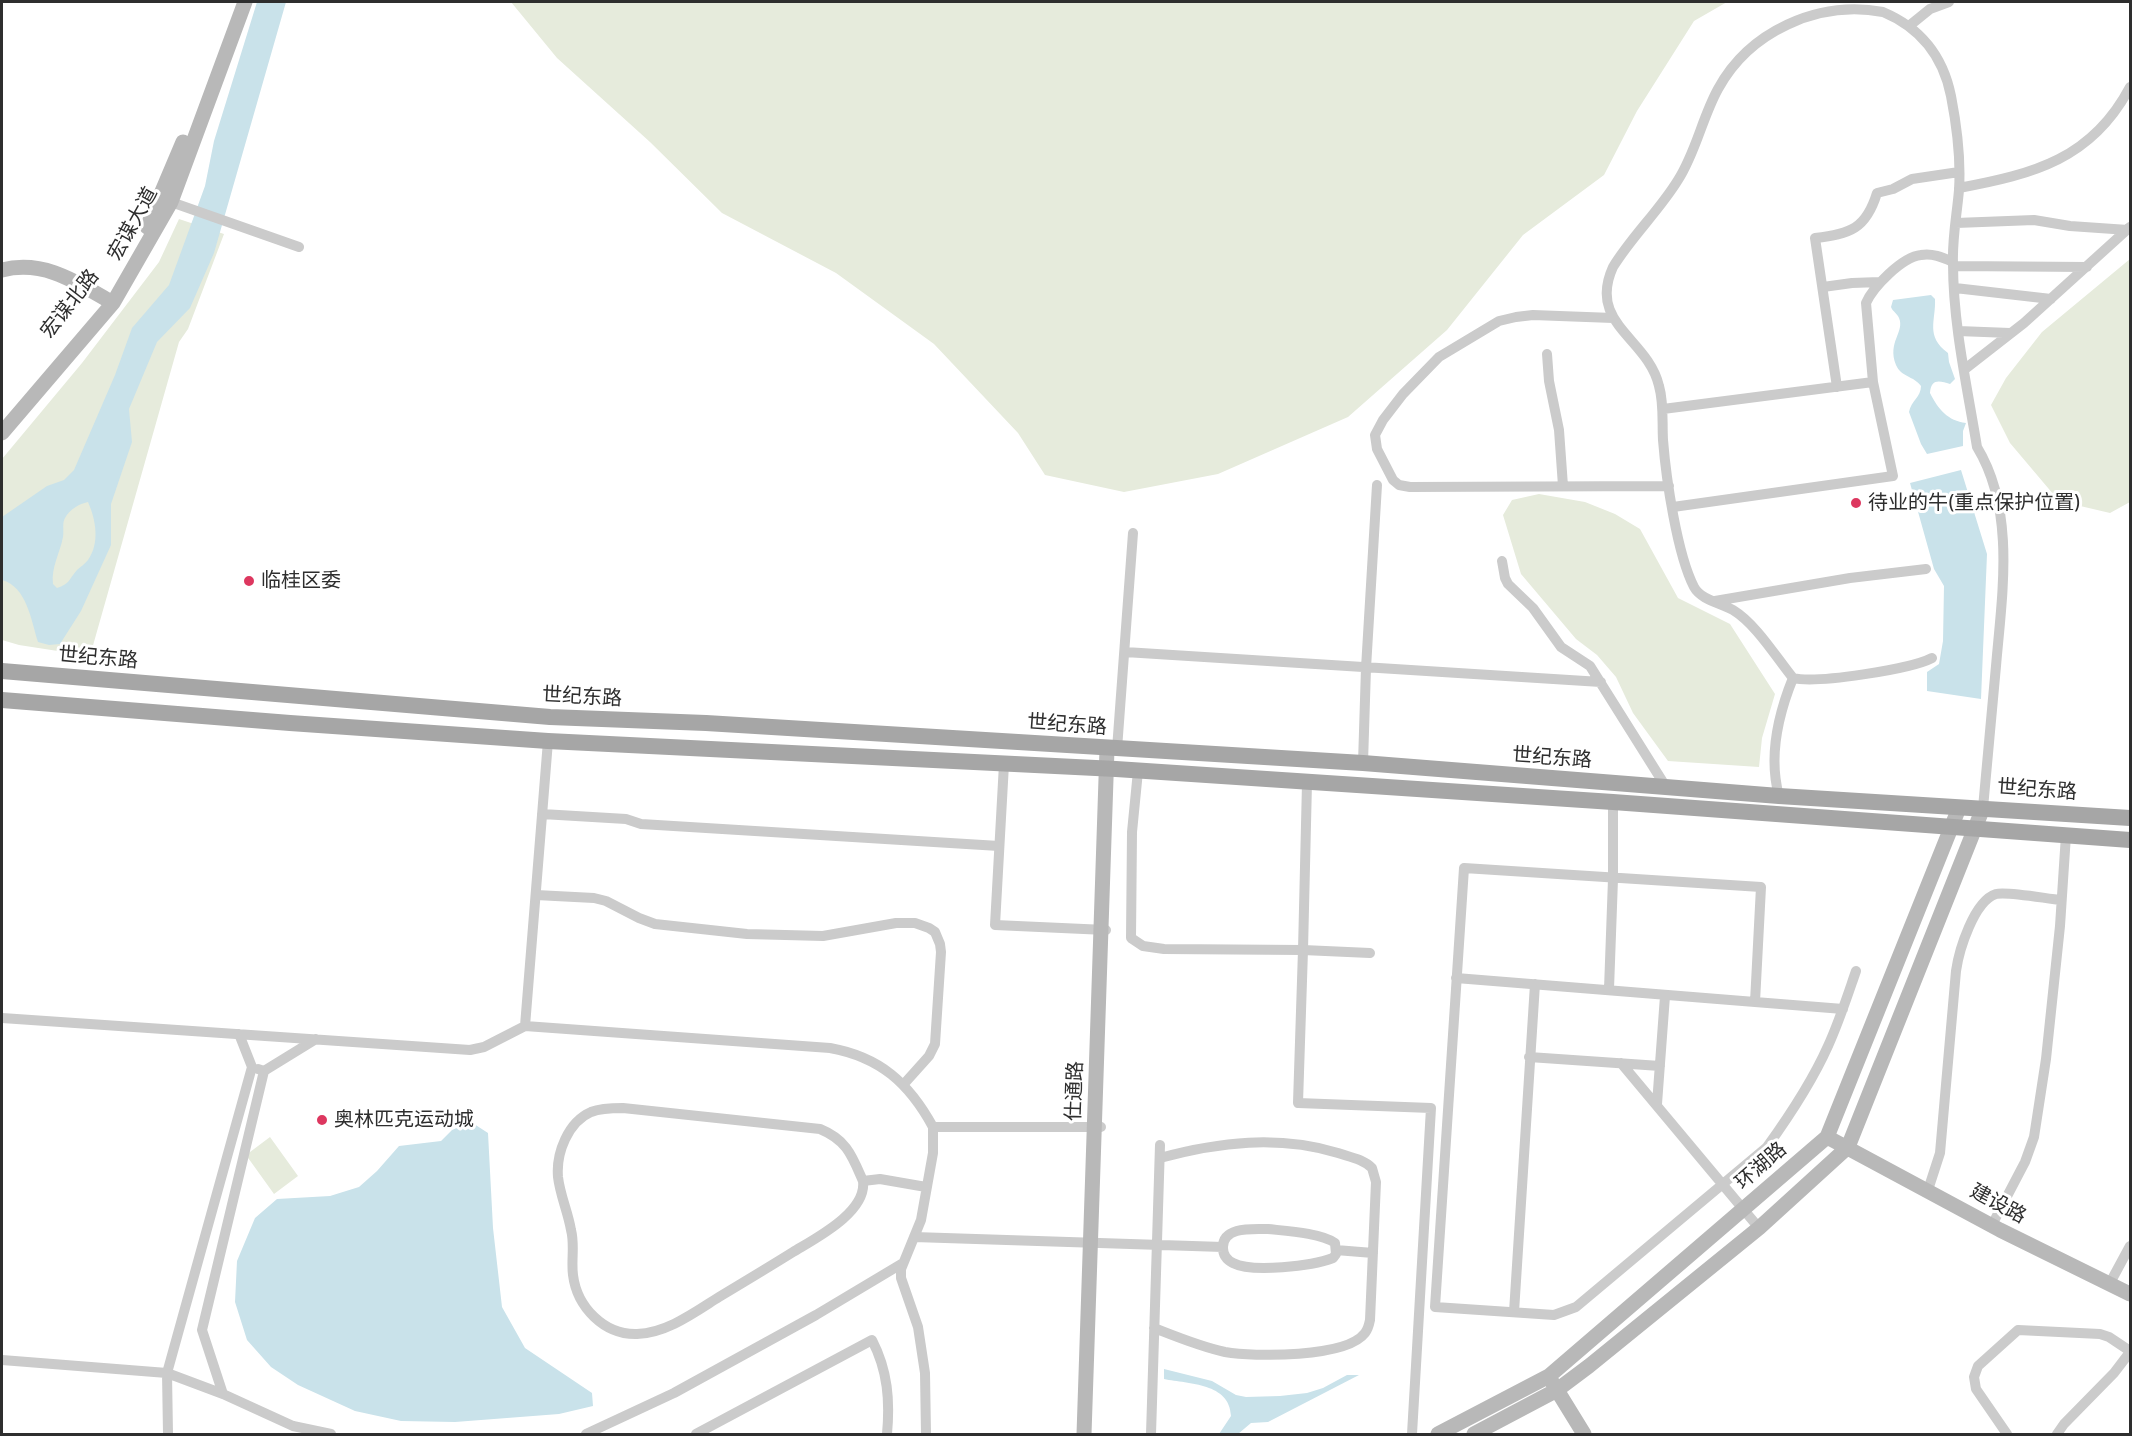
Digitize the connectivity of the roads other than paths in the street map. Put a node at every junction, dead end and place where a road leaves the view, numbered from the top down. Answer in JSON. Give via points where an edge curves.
{"nodes":[{"id":1,"x":236,"y":2,"type":"edge"},
{"id":2,"x":245,"y":2,"type":"edge"},
{"id":3,"x":1949,"y":2,"type":"edge"},
{"id":4,"x":1823,"y":4,"type":"edge"},
{"id":5,"x":1909,"y":26,"type":"junction"},
{"id":6,"x":2130,"y":87,"type":"edge"},
{"id":7,"x":1959,"y":172,"type":"junction"},
{"id":8,"x":1959,"y":188,"type":"junction"},
{"id":9,"x":171,"y":202,"type":"junction"},
{"id":10,"x":1956,"y":223,"type":"junction"},
{"id":11,"x":2129,"y":229,"type":"edge"},
{"id":12,"x":299,"y":248,"type":"dead end"},
{"id":13,"x":1953,"y":264,"type":"junction"},
{"id":14,"x":2087,"y":267,"type":"junction"},
{"id":15,"x":2,"y":270,"type":"edge"},
{"id":16,"x":1880,"y":282,"type":"junction"},
{"id":17,"x":1822,"y":287,"type":"junction"},
{"id":18,"x":1955,"y":288,"type":"junction"},
{"id":19,"x":2051,"y":299,"type":"junction"},
{"id":20,"x":109,"y":300,"type":"junction"},
{"id":21,"x":1613,"y":318,"type":"junction"},
{"id":22,"x":1958,"y":331,"type":"junction"},
{"id":23,"x":2010,"y":333,"type":"junction"},
{"id":24,"x":1547,"y":354,"type":"dead end"},
{"id":25,"x":1965,"y":369,"type":"junction"},
{"id":26,"x":1873,"y":382,"type":"junction"},
{"id":27,"x":1838,"y":387,"type":"junction"},
{"id":28,"x":1663,"y":409,"type":"junction"},
{"id":29,"x":2,"y":422,"type":"edge"},
{"id":30,"x":2,"y":433,"type":"edge"},
{"id":31,"x":1377,"y":485,"type":"dead end"},
{"id":32,"x":1563,"y":486,"type":"junction"},
{"id":33,"x":1669,"y":486,"type":"junction"},
{"id":34,"x":1673,"y":507,"type":"junction"},
{"id":35,"x":1132,"y":533,"type":"dead end"},
{"id":36,"x":1502,"y":561,"type":"dead end"},
{"id":37,"x":1926,"y":569,"type":"dead end"},
{"id":38,"x":1715,"y":601,"type":"junction"},
{"id":39,"x":1125,"y":652,"type":"junction"},
{"id":40,"x":1932,"y":658,"type":"dead end"},
{"id":41,"x":1366,"y":668,"type":"junction"},
{"id":42,"x":2,"y":671,"type":"edge"},
{"id":43,"x":1793,"y":678,"type":"junction"},
{"id":44,"x":1601,"y":682,"type":"junction"},
{"id":45,"x":194,"y":687,"type":"junction"},
{"id":46,"x":285,"y":695,"type":"junction"},
{"id":47,"x":2,"y":700,"type":"edge"},
{"id":48,"x":195,"y":715,"type":"junction"},
{"id":49,"x":550,"y":717,"type":"junction"},
{"id":50,"x":290,"y":723,"type":"junction"},
{"id":51,"x":548,"y":741,"type":"junction"},
{"id":52,"x":1112,"y":749,"type":"junction"},
{"id":53,"x":1004,"y":764,"type":"junction"},
{"id":54,"x":1363,"y":764,"type":"junction"},
{"id":55,"x":1111,"y":769,"type":"junction"},
{"id":56,"x":1138,"y":771,"type":"junction"},
{"id":57,"x":1307,"y":783,"type":"junction"},
{"id":58,"x":1666,"y":787,"type":"junction"},
{"id":59,"x":1779,"y":796,"type":"junction"},
{"id":60,"x":1613,"y":802,"type":"junction"},
{"id":61,"x":1959,"y":808,"type":"junction"},
{"id":62,"x":1983,"y":808,"type":"junction"},
{"id":63,"x":542,"y":814,"type":"junction"},
{"id":64,"x":2130,"y":818,"type":"edge"},
{"id":65,"x":1952,"y":826,"type":"junction"},
{"id":66,"x":1975,"y":827,"type":"junction"},
{"id":67,"x":2066,"y":836,"type":"junction"},
{"id":68,"x":2130,"y":840,"type":"edge"},
{"id":69,"x":999,"y":846,"type":"junction"},
{"id":70,"x":1613,"y":879,"type":"junction"},
{"id":71,"x":536,"y":895,"type":"junction"},
{"id":72,"x":2061,"y":900,"type":"junction"},
{"id":73,"x":1105,"y":930,"type":"junction"},
{"id":74,"x":1303,"y":950,"type":"junction"},
{"id":75,"x":1370,"y":953,"type":"dead end"},
{"id":76,"x":1856,"y":971,"type":"dead end"},
{"id":77,"x":1456,"y":978,"type":"junction"},
{"id":78,"x":1535,"y":984,"type":"junction"},
{"id":79,"x":1608,"y":989,"type":"junction"},
{"id":80,"x":1665,"y":996,"type":"junction"},
{"id":81,"x":1755,"y":1002,"type":"junction"},
{"id":82,"x":1844,"y":1009,"type":"junction"},
{"id":83,"x":2,"y":1018,"type":"edge"},
{"id":84,"x":525,"y":1026,"type":"junction"},
{"id":85,"x":239,"y":1034,"type":"junction"},
{"id":86,"x":316,"y":1039,"type":"junction"},
{"id":87,"x":1529,"y":1057,"type":"junction"},
{"id":88,"x":1622,"y":1064,"type":"junction"},
{"id":89,"x":1660,"y":1066,"type":"junction"},
{"id":90,"x":252,"y":1067,"type":"junction"},
{"id":91,"x":264,"y":1071,"type":"junction"},
{"id":92,"x":903,"y":1085,"type":"junction"},
{"id":93,"x":1657,"y":1104,"type":"junction"},
{"id":94,"x":933,"y":1127,"type":"junction"},
{"id":95,"x":1098,"y":1127,"type":"junction"},
{"id":96,"x":1827,"y":1137,"type":"junction"},
{"id":97,"x":1160,"y":1145,"type":"dead end"},
{"id":98,"x":1848,"y":1147,"type":"junction"},
{"id":99,"x":1160,"y":1158,"type":"junction"},
{"id":100,"x":862,"y":1181,"type":"junction"},
{"id":101,"x":1723,"y":1184,"type":"junction"},
{"id":102,"x":926,"y":1187,"type":"junction"},
{"id":103,"x":1928,"y":1191,"type":"junction"},
{"id":104,"x":1743,"y":1209,"type":"junction"},
{"id":105,"x":1992,"y":1225,"type":"junction"},
{"id":106,"x":1759,"y":1228,"type":"junction"},
{"id":107,"x":914,"y":1237,"type":"junction"},
{"id":108,"x":1095,"y":1242,"type":"junction"},
{"id":109,"x":1157,"y":1246,"type":"junction"},
{"id":110,"x":2130,"y":1246,"type":"edge"},
{"id":111,"x":1223,"y":1247,"type":"junction"},
{"id":112,"x":1336,"y":1250,"type":"junction"},
{"id":113,"x":1372,"y":1252,"type":"junction"},
{"id":114,"x":903,"y":1263,"type":"junction"},
{"id":115,"x":2110,"y":1283,"type":"junction"},
{"id":116,"x":2130,"y":1293,"type":"edge"},
{"id":117,"x":1514,"y":1312,"type":"junction"},
{"id":118,"x":1154,"y":1328,"type":"junction"},
{"id":119,"x":2130,"y":1352,"type":"edge"},
{"id":120,"x":2,"y":1360,"type":"edge"},
{"id":121,"x":167,"y":1373,"type":"junction"},
{"id":122,"x":1549,"y":1376,"type":"junction"},
{"id":123,"x":1557,"y":1390,"type":"junction"},
{"id":124,"x":223,"y":1394,"type":"junction"},
{"id":125,"x":168,"y":1434,"type":"edge"},
{"id":126,"x":331,"y":1434,"type":"edge"},
{"id":127,"x":587,"y":1434,"type":"edge"},
{"id":128,"x":696,"y":1434,"type":"edge"},
{"id":129,"x":887,"y":1434,"type":"edge"},
{"id":130,"x":926,"y":1434,"type":"edge"},
{"id":131,"x":1084,"y":1434,"type":"edge"},
{"id":132,"x":1094,"y":1434,"type":"edge"},
{"id":133,"x":1151,"y":1434,"type":"edge"},
{"id":134,"x":1412,"y":1434,"type":"edge"},
{"id":135,"x":1438,"y":1434,"type":"edge"},
{"id":136,"x":1474,"y":1434,"type":"edge"},
{"id":137,"x":1584,"y":1434,"type":"edge"},
{"id":138,"x":2007,"y":1434,"type":"edge"},
{"id":139,"x":2057,"y":1434,"type":"edge"}],
"edges":[{"from":1,"to":20,"type":"main road","name":"宏谋北路","via":[[151,220]]},
{"from":2,"to":9,"type":"main road","name":"宏谋大道"},
{"from":3,"to":5,"type":"street","via":[[1930,9]]},
{"from":4,"to":5,"type":"street","via":[[1868,7]]},
{"from":4,"to":21,"type":"street","via":[[1778,23],[1761,35],[1726,75],[1677,182],[1612,267],[1605,293]]},
{"from":5,"to":7,"type":"street","via":[[1927,41],[1945,74]]},
{"from":6,"to":8,"type":"street","via":[[2100,129],[2074,151],[2028,173]]},
{"from":7,"to":8,"type":"street"},
{"from":7,"to":17,"type":"street","via":[[1912,179],[1877,193],[1873,206],[1855,229],[1838,236],[1815,238]]},
{"from":8,"to":10,"type":"street"},
{"from":9,"to":12,"type":"street"},
{"from":9,"to":20,"type":"main road","name":"宏谋大道"},
{"from":10,"to":11,"type":"street","via":[[2034,220]]},
{"from":10,"to":13,"type":"street"},
{"from":11,"to":14,"type":"street"},
{"from":13,"to":14,"type":"street"},
{"from":13,"to":16,"type":"street","via":[[1941,256],[1914,256]]},
{"from":13,"to":18,"type":"street"},
{"from":14,"to":19,"type":"street"},
{"from":15,"to":20,"type":"main road","via":[[32,267],[52,272]]},
{"from":16,"to":17,"type":"street"},
{"from":16,"to":26,"type":"street","via":[[1866,303]]},
{"from":17,"to":27,"type":"street"},
{"from":18,"to":19,"type":"street"},
{"from":18,"to":22,"type":"street"},
{"from":19,"to":23,"type":"street"},
{"from":20,"to":29,"type":"main road","name":"宏谋北路"},
{"from":20,"to":30,"type":"main road","name":"宏谋大道"},
{"from":21,"to":28,"type":"street","via":[[1651,365]]},
{"from":21,"to":32,"type":"street","via":[[1533,315],[1499,321],[1439,357],[1388,413],[1375,435],[1383,462],[1393,480],[1403,486]]},
{"from":22,"to":23,"type":"street"},
{"from":22,"to":25,"type":"street"},
{"from":23,"to":25,"type":"street"},
{"from":24,"to":32,"type":"street"},
{"from":25,"to":62,"type":"street","via":[[1977,447],[1998,504],[2004,565]]},
{"from":26,"to":27,"type":"street"},
{"from":26,"to":34,"type":"street","via":[[1893,476]]},
{"from":27,"to":28,"type":"street"},
{"from":28,"to":33,"type":"street"},
{"from":31,"to":41,"type":"street"},
{"from":32,"to":33,"type":"street"},
{"from":33,"to":34,"type":"street"},
{"from":34,"to":38,"type":"street","via":[[1693,585]]},
{"from":35,"to":39,"type":"street"},
{"from":36,"to":44,"type":"street","via":[[1508,584],[1533,608],[1561,647],[1590,666]]},
{"from":37,"to":38,"type":"street"},
{"from":38,"to":43,"type":"street","via":[[1741,616]]},
{"from":39,"to":41,"type":"street"},
{"from":39,"to":52,"type":"street"},
{"from":40,"to":43,"type":"street","via":[[1843,677]]},
{"from":41,"to":44,"type":"street"},
{"from":41,"to":54,"type":"street"},
{"from":42,"to":45,"type":"main road","name":"世纪东路"},
{"from":43,"to":59,"type":"street","via":[[1782,704],[1776,739],[1774,779]]},
{"from":44,"to":58,"type":"street"},
{"from":45,"to":46,"type":"main road","name":"世纪东路"},
{"from":45,"to":48,"type":"main road","via":[[205,703],[204,710]]},
{"from":46,"to":49,"type":"main road","name":"世纪东路"},
{"from":46,"to":50,"type":"main road","via":[[276,709]]},
{"from":47,"to":48,"type":"main road","name":"世纪东路"},
{"from":48,"to":50,"type":"main road","name":"世纪东路"},
{"from":49,"to":51,"type":"main road"},
{"from":49,"to":52,"type":"main road","name":"世纪东路"},
{"from":50,"to":51,"type":"main road","name":"世纪东路"},
{"from":51,"to":53,"type":"main road","name":"世纪东路"},
{"from":51,"to":63,"type":"street"},
{"from":52,"to":54,"type":"main road","name":"世纪东路"},
{"from":52,"to":55,"type":"main road","name":"仕通路"},
{"from":53,"to":55,"type":"main road","name":"世纪东路"},
{"from":53,"to":69,"type":"street"},
{"from":54,"to":58,"type":"main road","name":"世纪东路"},
{"from":55,"to":56,"type":"main road","name":"世纪东路"},
{"from":55,"to":73,"type":"main road","name":"仕通路"},
{"from":56,"to":57,"type":"main road","name":"世纪东路"},
{"from":56,"to":74,"type":"street","via":[[1132,832],[1131,938],[1143,946],[1164,949]]},
{"from":57,"to":60,"type":"main road","name":"世纪东路"},
{"from":57,"to":74,"type":"street"},
{"from":58,"to":59,"type":"main road","name":"世纪东路"},
{"from":59,"to":61,"type":"main road","name":"世纪东路"},
{"from":60,"to":65,"type":"main road","name":"世纪东路"},
{"from":60,"to":70,"type":"street"},
{"from":61,"to":62,"type":"main road","name":"世纪东路"},
{"from":61,"to":65,"type":"main road","name":"环湖路"},
{"from":62,"to":64,"type":"main road","name":"世纪东路"},
{"from":62,"to":66,"type":"main road"},
{"from":63,"to":69,"type":"street","via":[[626,819],[641,824]]},
{"from":63,"to":71,"type":"street"},
{"from":65,"to":66,"type":"main road","name":"世纪东路"},
{"from":65,"to":96,"type":"main road","name":"环湖路"},
{"from":66,"to":67,"type":"main road","name":"世纪东路"},
{"from":66,"to":98,"type":"main road"},
{"from":67,"to":68,"type":"main road","name":"世纪东路"},
{"from":67,"to":72,"type":"street"},
{"from":69,"to":73,"type":"street","via":[[995,925]]},
{"from":70,"to":77,"type":"street","via":[[1464,868]]},
{"from":70,"to":79,"type":"street"},
{"from":70,"to":81,"type":"street","via":[[1761,887]]},
{"from":71,"to":84,"type":"street"},
{"from":71,"to":92,"type":"street","via":[[594,898],[655,924],[747,934],[823,936],[908,922],[929,928],[938,937],[941,952],[935,1044]]},
{"from":72,"to":103,"type":"street","via":[[1999,893],[1987,899],[1967,931],[1956,971],[1940,1153]]},
{"from":72,"to":105,"type":"street","via":[[2046,1059],[2034,1137]]},
{"from":73,"to":95,"type":"main road","name":"仕通路"},
{"from":74,"to":75,"type":"street"},
{"from":74,"to":134,"type":"street","via":[[1298,1103],[1431,1108]]},
{"from":76,"to":82,"type":"street"},
{"from":77,"to":78,"type":"street"},
{"from":77,"to":117,"type":"street","via":[[1435,1307]]},
{"from":78,"to":79,"type":"street"},
{"from":78,"to":87,"type":"street"},
{"from":79,"to":80,"type":"street"},
{"from":80,"to":81,"type":"street"},
{"from":80,"to":89,"type":"street"},
{"from":81,"to":82,"type":"street"},
{"from":82,"to":101,"type":"street","via":[[1812,1080],[1791,1114],[1767,1147]]},
{"from":83,"to":85,"type":"street"},
{"from":84,"to":86,"type":"street","via":[[470,1050]]},
{"from":84,"to":92,"type":"street","via":[[830,1048],[878,1064]]},
{"from":85,"to":86,"type":"street"},
{"from":85,"to":90,"type":"street"},
{"from":86,"to":91,"type":"street"},
{"from":87,"to":88,"type":"street"},
{"from":87,"to":117,"type":"street"},
{"from":88,"to":89,"type":"street"},
{"from":88,"to":93,"type":"street"},
{"from":89,"to":93,"type":"street"},
{"from":90,"to":91,"type":"street"},
{"from":90,"to":121,"type":"street"},
{"from":91,"to":124,"type":"street","via":[[202,1330]]},
{"from":92,"to":94,"type":"street"},
{"from":93,"to":101,"type":"street"},
{"from":94,"to":95,"type":"street"},
{"from":94,"to":102,"type":"street","via":[[933,1153]]},
{"from":95,"to":108,"type":"main road","name":"仕通路"},
{"from":96,"to":98,"type":"main road","name":"建设路"},
{"from":96,"to":104,"type":"main road","name":"环湖路"},
{"from":97,"to":99,"type":"street"},
{"from":98,"to":103,"type":"main road","name":"建设路"},
{"from":98,"to":106,"type":"main road"},
{"from":99,"to":109,"type":"street"},
{"from":99,"to":113,"type":"street","via":[[1220,1145],[1263,1142],[1316,1147],[1356,1158],[1370,1166],[1374,1175]]},
{"from":100,"to":100,"type":"street","via":[[842,1141],[820,1130],[623,1108],[591,1112],[570,1131],[558,1162],[563,1202],[572,1231],[573,1274],[580,1301],[602,1324],[616,1330],[636,1334],[674,1324],[822,1235],[855,1207],[862,1193]]},
{"from":100,"to":102,"type":"street","via":[[880,1179]]},
{"from":101,"to":104,"type":"street"},
{"from":101,"to":117,"type":"street","via":[[1576,1307],[1554,1315]]},
{"from":102,"to":107,"type":"street"},
{"from":103,"to":105,"type":"main road","name":"建设路"},
{"from":104,"to":106,"type":"street"},
{"from":104,"to":122,"type":"main road","name":"环湖路"},
{"from":105,"to":115,"type":"main road","name":"建设路"},
{"from":106,"to":123,"type":"main road"},
{"from":107,"to":108,"type":"street"},
{"from":107,"to":114,"type":"street"},
{"from":108,"to":109,"type":"street"},
{"from":108,"to":131,"type":"main road","name":"仕通路"},
{"from":108,"to":132,"type":"main road","name":"仕通路"},
{"from":109,"to":111,"type":"street"},
{"from":109,"to":118,"type":"street"},
{"from":110,"to":115,"type":"street"},
{"from":111,"to":112,"type":"street","via":[[1226,1238],[1236,1231],[1268,1229],[1330,1240]]},
{"from":111,"to":112,"type":"street","via":[[1225,1256],[1235,1264],[1267,1268],[1330,1260]]},
{"from":112,"to":113,"type":"street"},
{"from":113,"to":118,"type":"street","via":[[1368,1328],[1361,1337],[1341,1347],[1279,1355],[1239,1354],[1215,1350]]},
{"from":114,"to":127,"type":"street","via":[[674,1393]]},
{"from":114,"to":130,"type":"street","via":[[902,1278],[918,1327],[925,1373]]},
{"from":115,"to":116,"type":"main road","name":"建设路"},
{"from":118,"to":133,"type":"street"},
{"from":119,"to":138,"type":"street","via":[[2100,1334],[2018,1330],[1978,1366],[1974,1377],[1976,1389]]},
{"from":119,"to":139,"type":"street"},
{"from":120,"to":121,"type":"street"},
{"from":121,"to":124,"type":"street"},
{"from":121,"to":125,"type":"street"},
{"from":122,"to":123,"type":"main road"},
{"from":122,"to":135,"type":"main road","name":"环湖路"},
{"from":123,"to":136,"type":"main road"},
{"from":123,"to":137,"type":"main road"},
{"from":124,"to":126,"type":"street","via":[[293,1426]]},
{"from":128,"to":129,"type":"street","via":[[872,1340],[887,1380]]}]}
